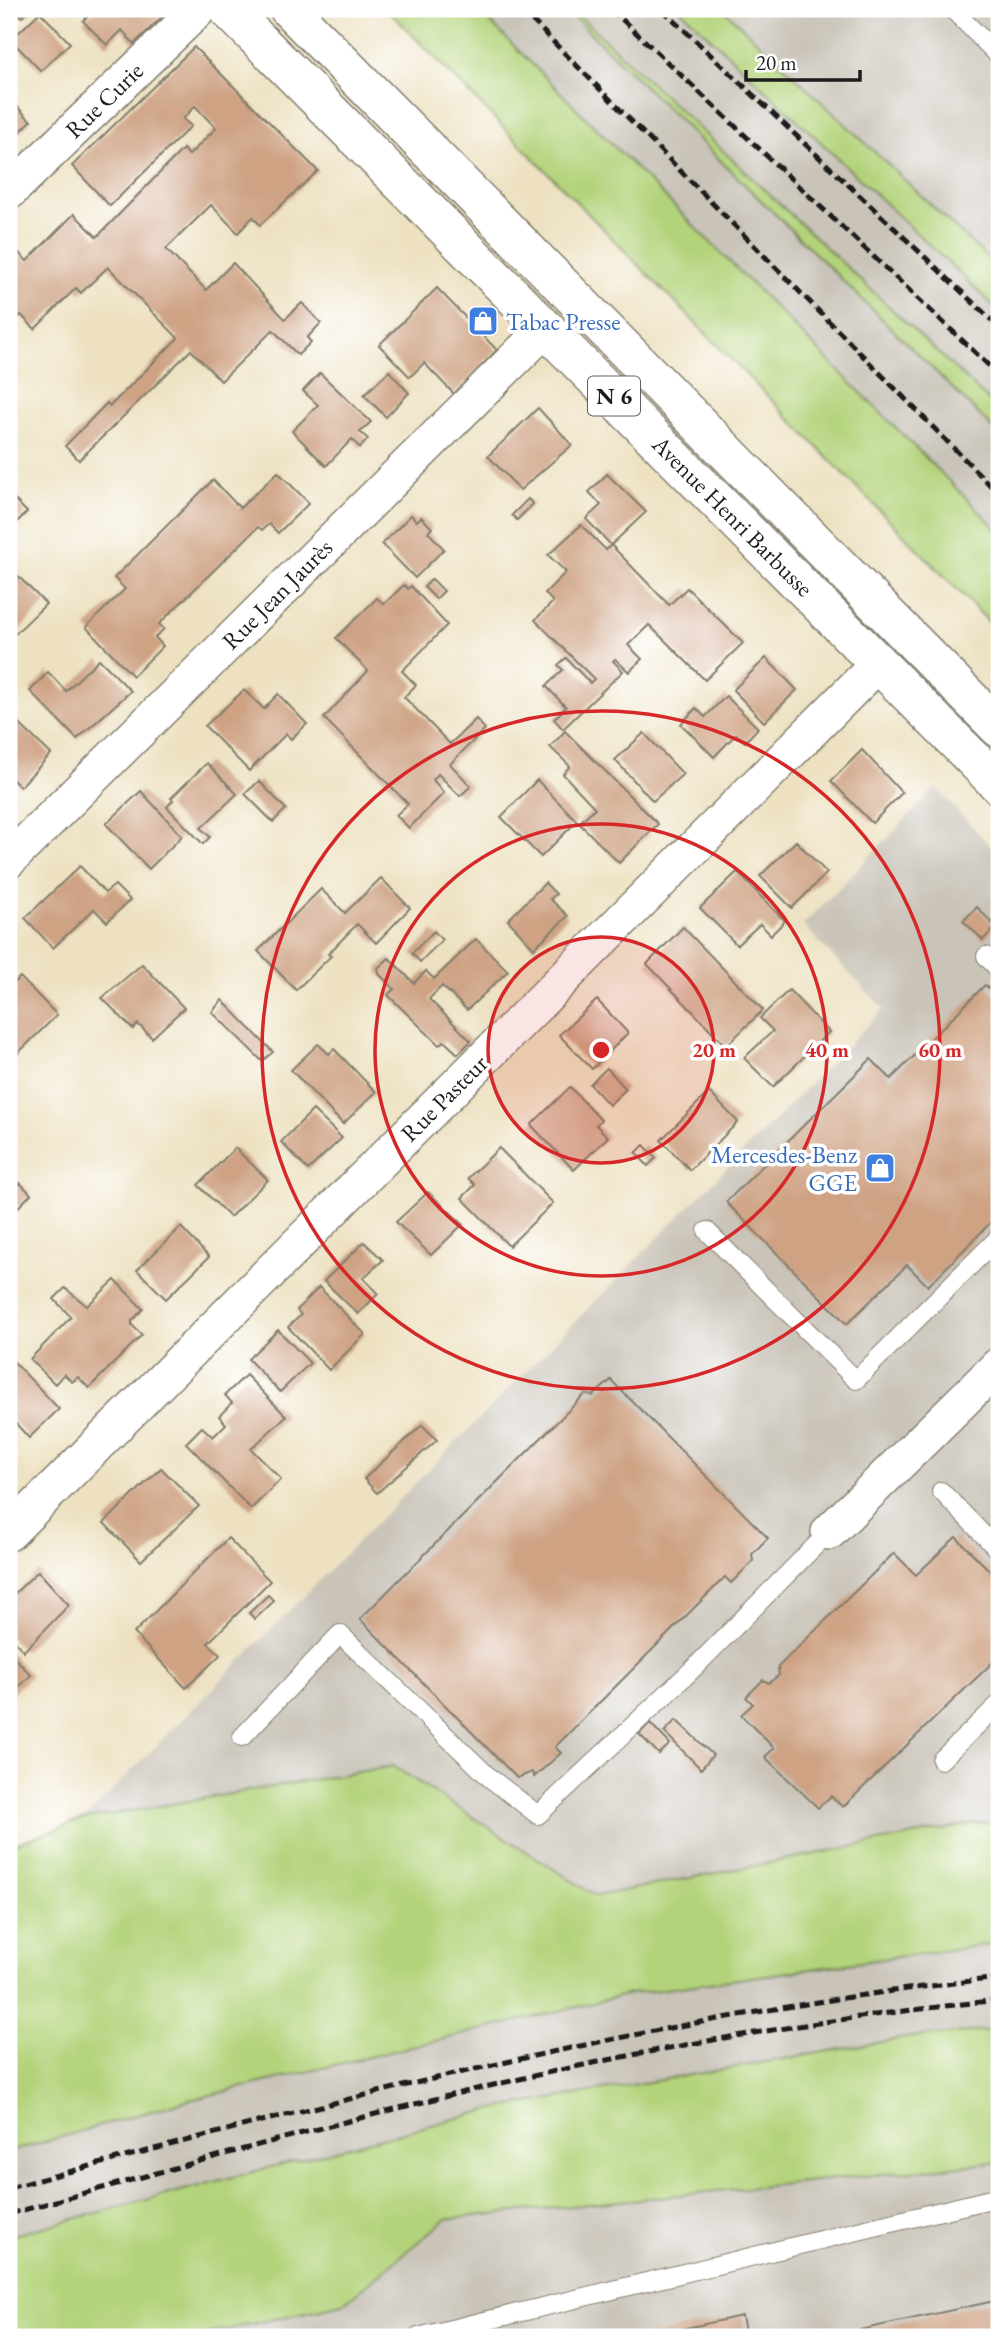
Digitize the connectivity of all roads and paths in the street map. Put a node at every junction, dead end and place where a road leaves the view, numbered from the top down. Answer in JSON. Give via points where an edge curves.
{"nodes":[{"id":1,"x":199,"y":9,"type":"edge"},
{"id":2,"x":228,"y":9,"type":"edge"},
{"id":3,"x":289,"y":9,"type":"edge"},
{"id":4,"x":953,"y":9,"type":"edge"},
{"id":5,"x":999,"y":56,"type":"edge"},
{"id":6,"x":9,"y":192,"type":"edge"},
{"id":7,"x":546,"y":328,"type":"junction"},
{"id":8,"x":879,"y":663,"type":"junction"},
{"id":9,"x":999,"y":728,"type":"edge"},
{"id":10,"x":999,"y":785,"type":"edge"},
{"id":11,"x":9,"y":860,"type":"edge"},
{"id":12,"x":986,"y":956,"type":"dead end"},
{"id":13,"x":999,"y":970,"type":"edge"},
{"id":14,"x":707,"y":1231,"type":"dead end"},
{"id":15,"x":999,"y":1237,"type":"edge"},
{"id":16,"x":999,"y":1365,"type":"edge"},
{"id":17,"x":942,"y":1491,"type":"dead end"},
{"id":18,"x":829,"y":1532,"type":"joint"},
{"id":19,"x":9,"y":1533,"type":"edge"},
{"id":20,"x":999,"y":1551,"type":"edge"},
{"id":21,"x":999,"y":1704,"type":"edge"},
{"id":22,"x":242,"y":1737,"type":"dead end"},
{"id":23,"x":941,"y":1760,"type":"dead end"},
{"id":24,"x":999,"y":2197,"type":"edge"},
{"id":25,"x":418,"y":2337,"type":"edge"}],
"edges":[{"from":1,"to":6,"type":"street","name":"Rue Curie"},
{"from":2,"to":7,"type":"main road","name":"Avenue Henri Barbusse","number":"N 6"},
{"from":3,"to":9,"type":"main road","name":"Avenue Henri Barbusse","number":"N 6"},
{"from":4,"to":5,"type":"lane"},
{"from":7,"to":8,"type":"main road","name":"Avenue Henri Barbusse","number":"N 6"},
{"from":7,"to":11,"type":"street","name":"Rue Jean Jaurès"},
{"from":8,"to":10,"type":"main road","name":"Avenue Henri Barbusse","number":"N 6"},
{"from":8,"to":19,"type":"street","name":"Rue Pasteur"},
{"from":12,"to":13,"type":"lane"},
{"from":14,"to":15,"type":"lane","via":[[856,1380]]},
{"from":16,"to":18,"type":"street"},
{"from":17,"to":20,"type":"lane"},
{"from":18,"to":22,"type":"lane","via":[[538,1815],[490,1778],[340,1634]]},
{"from":21,"to":23,"type":"lane"},
{"from":24,"to":25,"type":"lane"}]}
